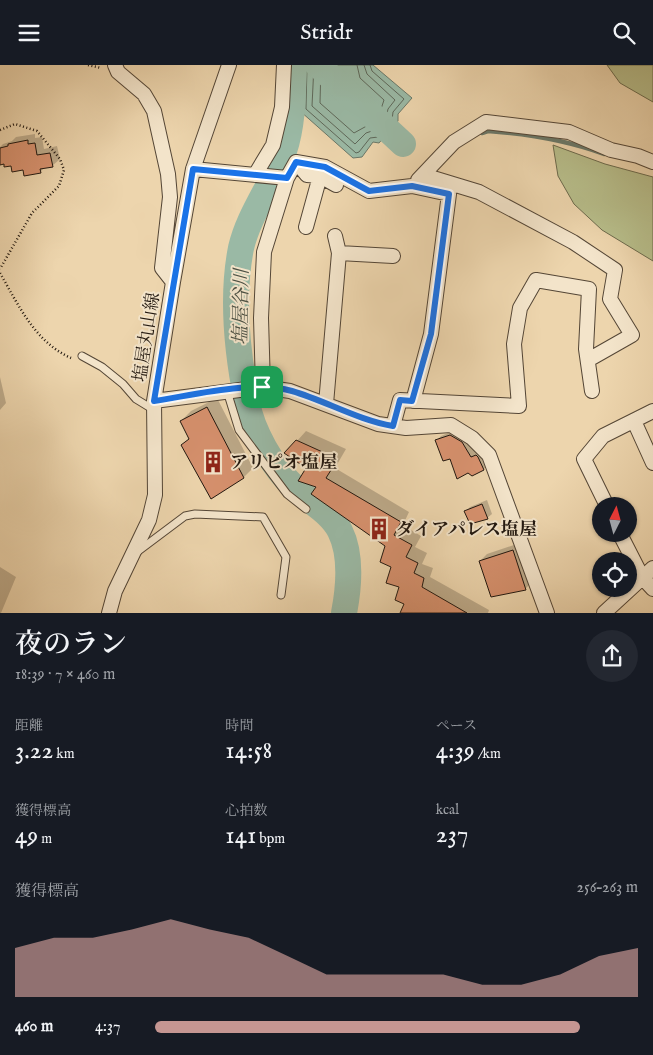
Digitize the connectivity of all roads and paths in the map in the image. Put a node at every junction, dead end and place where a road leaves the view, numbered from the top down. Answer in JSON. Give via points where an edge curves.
{"nodes":[{"id":1,"x":88,"y":65,"type":"edge"},
{"id":2,"x":115,"y":65,"type":"edge"},
{"id":3,"x":229,"y":65,"type":"edge"},
{"id":4,"x":284,"y":65,"type":"edge"},
{"id":5,"x":93,"y":67,"type":"dead end"},
{"id":6,"x":0,"y":130,"type":"edge"},
{"id":7,"x":653,"y":161,"type":"edge"},
{"id":8,"x":296,"y":162,"type":"junction"},
{"id":9,"x":193,"y":169,"type":"junction"},
{"id":10,"x":255,"y":175,"type":"junction"},
{"id":11,"x":423,"y":175,"type":"junction"},
{"id":12,"x":281,"y":177,"type":"junction"},
{"id":13,"x":320,"y":177,"type":"junction"},
{"id":14,"x":336,"y":185,"type":"dead end"},
{"id":15,"x":412,"y":186,"type":"junction"},
{"id":16,"x":306,"y":227,"type":"dead end"},
{"id":17,"x":335,"y":236,"type":"dead end"},
{"id":18,"x":339,"y":253,"type":"junction"},
{"id":19,"x":392,"y":256,"type":"dead end"},
{"id":20,"x":0,"y":269,"type":"edge"},
{"id":21,"x":0,"y":273,"type":"edge"},
{"id":22,"x":173,"y":282,"type":"junction"},
{"id":23,"x":82,"y":355,"type":"joint"},
{"id":24,"x":588,"y":360,"type":"junction"},
{"id":25,"x":262,"y":387,"type":"junction"},
{"id":26,"x":227,"y":390,"type":"junction"},
{"id":27,"x":592,"y":391,"type":"dead end"},
{"id":28,"x":412,"y":401,"type":"junction"},
{"id":29,"x":326,"y":404,"type":"junction"},
{"id":30,"x":154,"y":405,"type":"junction"},
{"id":31,"x":653,"y":411,"type":"edge"},
{"id":32,"x":634,"y":421,"type":"junction"},
{"id":33,"x":393,"y":426,"type":"junction"},
{"id":34,"x":653,"y":463,"type":"edge"},
{"id":35,"x":603,"y":497,"type":"edge"},
{"id":36,"x":306,"y":509,"type":"dead end"},
{"id":37,"x":625,"y":543,"type":"edge"},
{"id":38,"x":132,"y":555,"type":"junction"},
{"id":39,"x":653,"y":568,"type":"edge"},
{"id":40,"x":642,"y":577,"type":"junction"},
{"id":41,"x":653,"y":589,"type":"edge"},
{"id":42,"x":281,"y":595,"type":"dead end"},
{"id":43,"x":109,"y":613,"type":"edge"},
{"id":44,"x":547,"y":613,"type":"edge"},
{"id":45,"x":604,"y":613,"type":"edge"}],
"edges":[{"from":1,"to":5,"type":"path"},
{"from":2,"to":22,"type":"street","via":[[118,72],[144,94],[154,111],[170,197],[162,268]]},
{"from":3,"to":9,"type":"street","name":"塩屋丸山線"},
{"from":4,"to":10,"type":"street","via":[[282,107],[273,145]]},
{"from":6,"to":20,"type":"path","via":[[15,124],[37,131],[60,159],[64,170],[60,186],[32,213]]},
{"from":7,"to":11,"type":"street","via":[[611,150],[569,132],[486,122],[454,142]]},
{"from":8,"to":12,"type":"street"},
{"from":8,"to":13,"type":"street","via":[[307,175]]},
{"from":8,"to":15,"type":"street","via":[[325,167],[369,191]]},
{"from":9,"to":10,"type":"street"},
{"from":9,"to":22,"type":"street","name":"塩屋丸山線"},
{"from":10,"to":12,"type":"street"},
{"from":11,"to":15,"type":"street"},
{"from":11,"to":24,"type":"street","via":[[479,192],[573,242],[615,270],[610,299],[632,335]]},
{"from":12,"to":25,"type":"street","via":[[264,252]]},
{"from":13,"to":14,"type":"street"},
{"from":13,"to":16,"type":"street"},
{"from":15,"to":28,"type":"street","via":[[449,194],[431,334]]},
{"from":17,"to":18,"type":"street"},
{"from":18,"to":19,"type":"street"},
{"from":18,"to":29,"type":"street"},
{"from":21,"to":23,"type":"path","via":[[35,332],[55,351],[72,359]]},
{"from":22,"to":30,"type":"street","name":"塩屋丸山線"},
{"from":23,"to":30,"type":"lane","via":[[123,384],[136,399]]},
{"from":24,"to":27,"type":"street"},
{"from":24,"to":28,"type":"street","via":[[588,289],[536,280],[520,308],[514,344],[519,406]]},
{"from":25,"to":26,"type":"street"},
{"from":25,"to":29,"type":"street","via":[[290,391]]},
{"from":26,"to":30,"type":"street"},
{"from":26,"to":36,"type":"lane","via":[[239,430],[287,494]]},
{"from":28,"to":33,"type":"street","via":[[400,400]]},
{"from":29,"to":33,"type":"street"},
{"from":30,"to":38,"type":"street","name":"塩屋丸山線","via":[[155,495],[149,520]]},
{"from":31,"to":32,"type":"street"},
{"from":32,"to":34,"type":"street"},
{"from":32,"to":35,"type":"street","via":[[603,436],[584,459]]},
{"from":33,"to":44,"type":"street","via":[[451,425],[472,438],[489,455]]},
{"from":37,"to":40,"type":"street"},
{"from":38,"to":42,"type":"lane","via":[[185,516],[263,517],[286,557]]},
{"from":38,"to":43,"type":"street","name":"塩屋丸山線","via":[[115,591]]},
{"from":39,"to":40,"type":"street"},
{"from":40,"to":41,"type":"street"},
{"from":40,"to":45,"type":"street"}]}
